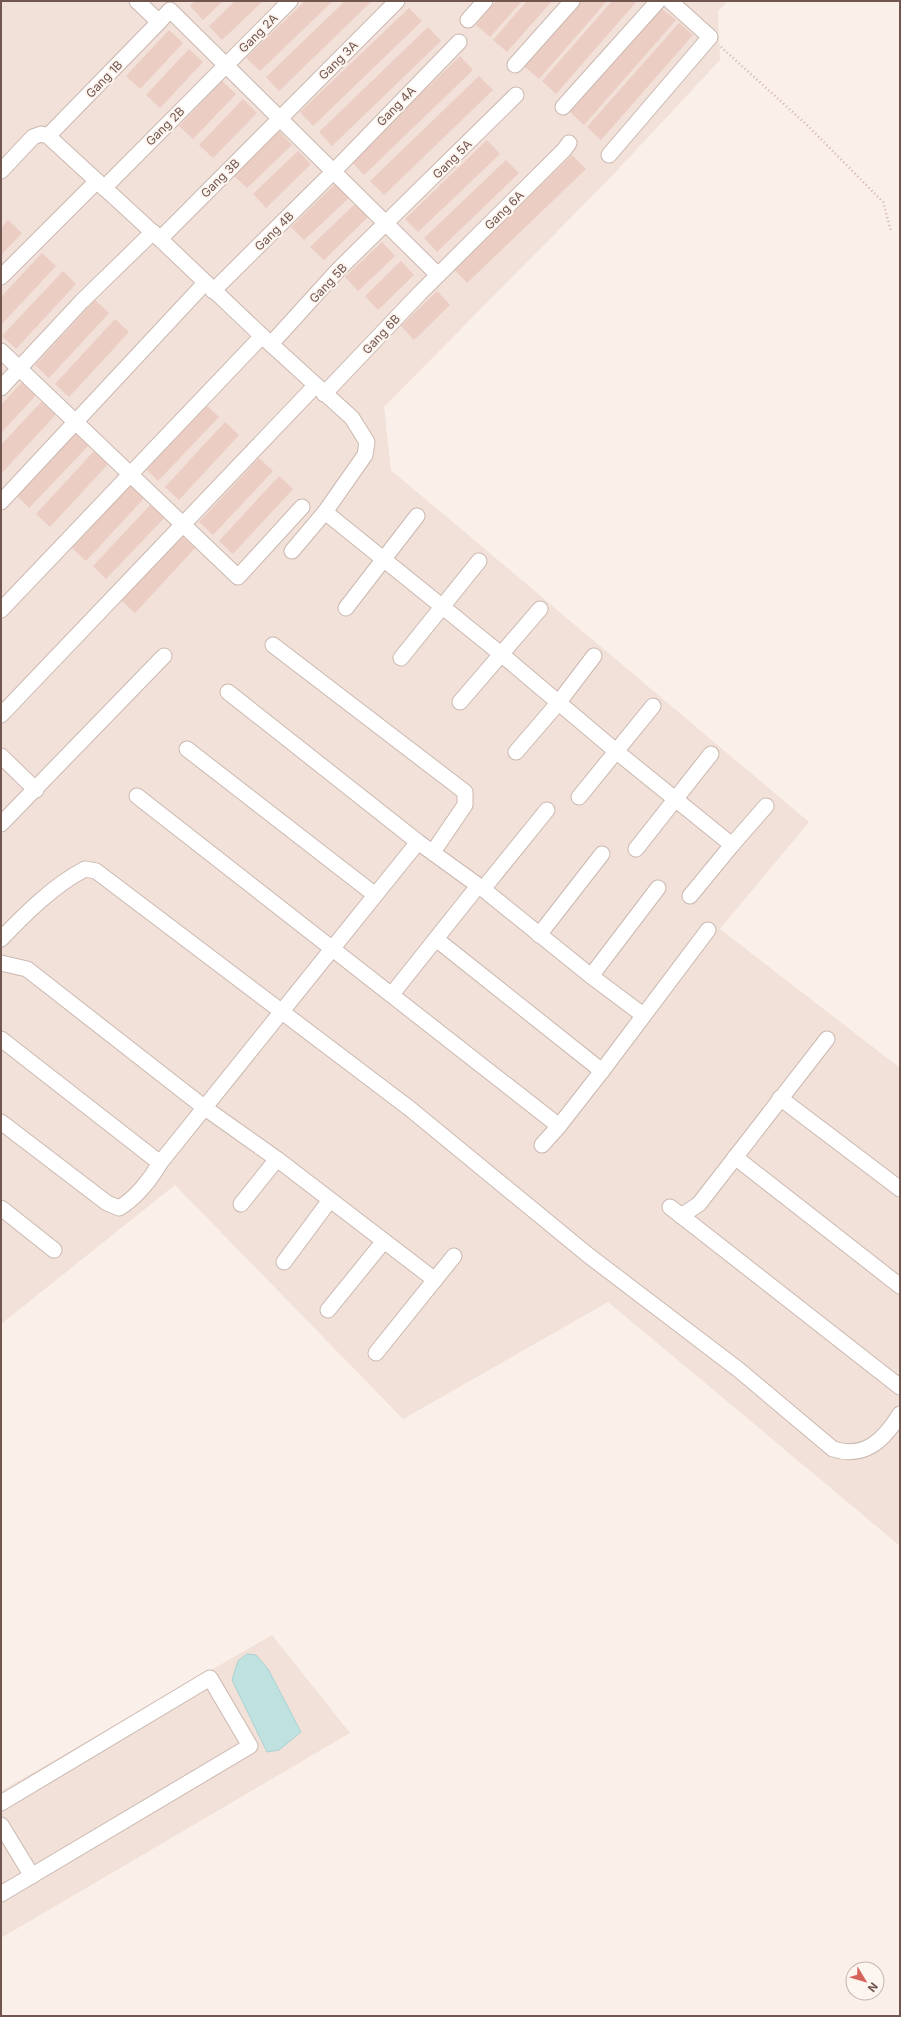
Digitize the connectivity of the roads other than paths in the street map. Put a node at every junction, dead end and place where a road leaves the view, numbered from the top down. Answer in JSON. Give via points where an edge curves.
{"nodes":[{"id":1,"x":137,"y":1,"type":"edge"},
{"id":2,"x":290,"y":1,"type":"edge"},
{"id":3,"x":396,"y":1,"type":"edge"},
{"id":4,"x":485,"y":1,"type":"edge"},
{"id":5,"x":572,"y":1,"type":"edge"},
{"id":6,"x":658,"y":1,"type":"edge"},
{"id":7,"x":670,"y":1,"type":"edge"},
{"id":8,"x":175,"y":6,"type":"edge"},
{"id":9,"x":468,"y":20,"type":"dead end"},
{"id":10,"x":160,"y":22,"type":"junction"},
{"id":11,"x":459,"y":42,"type":"dead end"},
{"id":12,"x":226,"y":65,"type":"junction"},
{"id":13,"x":515,"y":65,"type":"dead end"},
{"id":14,"x":516,"y":95,"type":"dead end"},
{"id":15,"x":563,"y":107,"type":"dead end"},
{"id":16,"x":280,"y":118,"type":"junction"},
{"id":17,"x":48,"y":136,"type":"junction"},
{"id":18,"x":569,"y":144,"type":"dead end"},
{"id":19,"x":609,"y":155,"type":"dead end"},
{"id":20,"x":1,"y":171,"type":"edge"},
{"id":21,"x":334,"y":171,"type":"junction"},
{"id":22,"x":100,"y":184,"type":"junction"},
{"id":23,"x":387,"y":224,"type":"junction"},
{"id":24,"x":156,"y":236,"type":"junction"},
{"id":25,"x":438,"y":275,"type":"junction"},
{"id":26,"x":1,"y":277,"type":"edge"},
{"id":27,"x":209,"y":287,"type":"junction"},
{"id":28,"x":266,"y":340,"type":"junction"},
{"id":29,"x":1,"y":351,"type":"edge"},
{"id":30,"x":19,"y":368,"type":"junction"},
{"id":31,"x":1,"y":388,"type":"edge"},
{"id":32,"x":320,"y":389,"type":"junction"},
{"id":33,"x":75,"y":422,"type":"junction"},
{"id":34,"x":129,"y":474,"type":"junction"},
{"id":35,"x":1,"y":502,"type":"edge"},
{"id":36,"x":302,"y":507,"type":"dead end"},
{"id":37,"x":325,"y":512,"type":"junction"},
{"id":38,"x":417,"y":516,"type":"dead end"},
{"id":39,"x":182,"y":525,"type":"junction"},
{"id":40,"x":292,"y":551,"type":"dead end"},
{"id":41,"x":383,"y":559,"type":"junction"},
{"id":42,"x":479,"y":562,"type":"dead end"},
{"id":43,"x":442,"y":606,"type":"junction"},
{"id":44,"x":346,"y":608,"type":"dead end"},
{"id":45,"x":540,"y":609,"type":"dead end"},
{"id":46,"x":1,"y":610,"type":"edge"},
{"id":47,"x":273,"y":645,"type":"dead end"},
{"id":48,"x":501,"y":654,"type":"junction"},
{"id":49,"x":164,"y":656,"type":"dead end"},
{"id":50,"x":594,"y":656,"type":"dead end"},
{"id":51,"x":401,"y":658,"type":"dead end"},
{"id":52,"x":228,"y":692,"type":"dead end"},
{"id":53,"x":460,"y":702,"type":"dead end"},
{"id":54,"x":559,"y":702,"type":"junction"},
{"id":55,"x":653,"y":706,"type":"dead end"},
{"id":56,"x":1,"y":715,"type":"edge"},
{"id":57,"x":187,"y":749,"type":"dead end"},
{"id":58,"x":516,"y":752,"type":"dead end"},
{"id":59,"x":617,"y":752,"type":"junction"},
{"id":60,"x":711,"y":754,"type":"dead end"},
{"id":61,"x":1,"y":756,"type":"edge"},
{"id":62,"x":36,"y":790,"type":"junction"},
{"id":63,"x":137,"y":796,"type":"dead end"},
{"id":64,"x":579,"y":797,"type":"dead end"},
{"id":65,"x":675,"y":800,"type":"junction"},
{"id":66,"x":766,"y":806,"type":"dead end"},
{"id":67,"x":547,"y":810,"type":"dead end"},
{"id":68,"x":1,"y":824,"type":"edge"},
{"id":69,"x":418,"y":842,"type":"junction"},
{"id":70,"x":732,"y":845,"type":"junction"},
{"id":71,"x":636,"y":849,"type":"dead end"},
{"id":72,"x":433,"y":852,"type":"junction"},
{"id":73,"x":602,"y":854,"type":"dead end"},
{"id":74,"x":480,"y":888,"type":"junction"},
{"id":75,"x":658,"y":888,"type":"dead end"},
{"id":76,"x":374,"y":894,"type":"junction"},
{"id":77,"x":690,"y":896,"type":"dead end"},
{"id":78,"x":708,"y":930,"type":"dead end"},
{"id":79,"x":539,"y":935,"type":"junction"},
{"id":80,"x":1,"y":939,"type":"edge"},
{"id":81,"x":436,"y":939,"type":"junction"},
{"id":82,"x":332,"y":948,"type":"junction"},
{"id":83,"x":1,"y":963,"type":"edge"},
{"id":84,"x":590,"y":976,"type":"junction"},
{"id":85,"x":392,"y":994,"type":"junction"},
{"id":86,"x":282,"y":1012,"type":"junction"},
{"id":87,"x":643,"y":1015,"type":"junction"},
{"id":88,"x":1,"y":1039,"type":"edge"},
{"id":89,"x":827,"y":1039,"type":"dead end"},
{"id":90,"x":602,"y":1071,"type":"junction"},
{"id":91,"x":780,"y":1098,"type":"junction"},
{"id":92,"x":205,"y":1108,"type":"junction"},
{"id":93,"x":1,"y":1122,"type":"edge"},
{"id":94,"x":560,"y":1126,"type":"junction"},
{"id":95,"x":542,"y":1145,"type":"dead end"},
{"id":96,"x":735,"y":1157,"type":"junction"},
{"id":97,"x":277,"y":1159,"type":"junction"},
{"id":98,"x":160,"y":1163,"type":"junction"},
{"id":99,"x":900,"y":1189,"type":"edge"},
{"id":100,"x":330,"y":1200,"type":"junction"},
{"id":101,"x":241,"y":1204,"type":"dead end"},
{"id":102,"x":1,"y":1208,"type":"edge"},
{"id":103,"x":384,"y":1241,"type":"junction"},
{"id":104,"x":54,"y":1250,"type":"dead end"},
{"id":105,"x":454,"y":1256,"type":"dead end"},
{"id":106,"x":284,"y":1262,"type":"dead end"},
{"id":107,"x":435,"y":1280,"type":"junction"},
{"id":108,"x":900,"y":1286,"type":"edge"},
{"id":109,"x":328,"y":1310,"type":"dead end"},
{"id":110,"x":376,"y":1353,"type":"dead end"},
{"id":111,"x":900,"y":1387,"type":"edge"},
{"id":112,"x":900,"y":1414,"type":"edge"},
{"id":113,"x":1,"y":1803,"type":"edge"},
{"id":114,"x":1,"y":1824,"type":"edge"},
{"id":115,"x":32,"y":1876,"type":"junction"},
{"id":116,"x":1,"y":1894,"type":"edge"}],
"edges":[{"from":1,"to":10,"type":"street"},
{"from":2,"to":12,"type":"street","name":"Gang 2A"},
{"from":3,"to":16,"type":"street","name":"Gang 3A"},
{"from":4,"to":9,"type":"street"},
{"from":5,"to":13,"type":"street"},
{"from":6,"to":15,"type":"street"},
{"from":7,"to":19,"type":"street","via":[[710,37]]},
{"from":8,"to":10,"type":"street","name":"Gang 1B"},
{"from":8,"to":12,"type":"street"},
{"from":10,"to":17,"type":"street","name":"Gang 1B"},
{"from":11,"to":21,"type":"street","name":"Gang 4A"},
{"from":12,"to":16,"type":"street"},
{"from":12,"to":22,"type":"street","name":"Gang 2B"},
{"from":14,"to":23,"type":"street","name":"Gang 5A"},
{"from":16,"to":21,"type":"street"},
{"from":16,"to":24,"type":"street","name":"Gang 3B"},
{"from":17,"to":20,"type":"street","via":[[41,134],[33,137]]},
{"from":17,"to":22,"type":"street"},
{"from":18,"to":25,"type":"street","name":"Gang 6A"},
{"from":21,"to":23,"type":"street"},
{"from":21,"to":27,"type":"street","name":"Gang 4B"},
{"from":22,"to":24,"type":"street"},
{"from":22,"to":26,"type":"street","name":"Gang 2B"},
{"from":23,"to":25,"type":"street"},
{"from":23,"to":28,"type":"street","name":"Gang 5B"},
{"from":24,"to":27,"type":"street"},
{"from":24,"to":30,"type":"street","name":"Gang 3B","via":[[82,301]]},
{"from":25,"to":32,"type":"street","name":"Gang 6B"},
{"from":27,"to":28,"type":"street"},
{"from":27,"to":33,"type":"street","name":"Gang 4B"},
{"from":28,"to":32,"type":"street"},
{"from":28,"to":34,"type":"street","name":"Gang 5B"},
{"from":29,"to":30,"type":"street"},
{"from":30,"to":31,"type":"street","name":"Gang 3B"},
{"from":30,"to":33,"type":"street"},
{"from":32,"to":37,"type":"street","via":[[352,418],[366,442],[365,455]]},
{"from":32,"to":39,"type":"street","name":"Gang 6B"},
{"from":33,"to":34,"type":"street"},
{"from":33,"to":35,"type":"street","name":"Gang 4B"},
{"from":34,"to":39,"type":"street"},
{"from":34,"to":46,"type":"street","name":"Gang 5B"},
{"from":36,"to":39,"type":"street","via":[[238,576]]},
{"from":37,"to":40,"type":"street"},
{"from":37,"to":41,"type":"street"},
{"from":38,"to":41,"type":"street"},
{"from":39,"to":56,"type":"street","name":"Gang 6B"},
{"from":41,"to":43,"type":"street"},
{"from":41,"to":44,"type":"street"},
{"from":42,"to":43,"type":"street"},
{"from":43,"to":48,"type":"street"},
{"from":43,"to":51,"type":"street"},
{"from":45,"to":48,"type":"street"},
{"from":47,"to":72,"type":"street","via":[[465,792],[465,805]]},
{"from":48,"to":53,"type":"street"},
{"from":48,"to":54,"type":"street"},
{"from":49,"to":62,"type":"street"},
{"from":50,"to":54,"type":"street"},
{"from":52,"to":69,"type":"street"},
{"from":54,"to":58,"type":"street"},
{"from":54,"to":59,"type":"street"},
{"from":55,"to":59,"type":"street"},
{"from":57,"to":76,"type":"street"},
{"from":59,"to":64,"type":"street"},
{"from":59,"to":65,"type":"street"},
{"from":60,"to":65,"type":"street"},
{"from":61,"to":62,"type":"street"},
{"from":62,"to":68,"type":"street"},
{"from":63,"to":82,"type":"street"},
{"from":65,"to":70,"type":"street"},
{"from":65,"to":71,"type":"street"},
{"from":66,"to":70,"type":"street"},
{"from":67,"to":74,"type":"street"},
{"from":69,"to":72,"type":"street"},
{"from":69,"to":76,"type":"street"},
{"from":70,"to":77,"type":"street"},
{"from":72,"to":74,"type":"street"},
{"from":73,"to":79,"type":"street"},
{"from":74,"to":79,"type":"street"},
{"from":74,"to":81,"type":"street"},
{"from":75,"to":84,"type":"street"},
{"from":76,"to":82,"type":"street"},
{"from":78,"to":87,"type":"street"},
{"from":79,"to":84,"type":"street"},
{"from":80,"to":86,"type":"street","via":[[18,921],[72,876],[85,869],[96,871]]},
{"from":81,"to":85,"type":"street"},
{"from":81,"to":90,"type":"street"},
{"from":82,"to":85,"type":"street"},
{"from":82,"to":86,"type":"street"},
{"from":83,"to":92,"type":"street","via":[[27,969]]},
{"from":84,"to":87,"type":"street"},
{"from":85,"to":94,"type":"street"},
{"from":86,"to":92,"type":"street"},
{"from":86,"to":112,"type":"street","via":[[409,1108],[588,1255],[739,1370],[833,1449],[846,1453],[856,1452],[878,1443]]},
{"from":87,"to":90,"type":"street"},
{"from":88,"to":98,"type":"street"},
{"from":89,"to":91,"type":"street"},
{"from":90,"to":94,"type":"street"},
{"from":91,"to":96,"type":"street"},
{"from":91,"to":99,"type":"street"},
{"from":92,"to":97,"type":"street"},
{"from":92,"to":98,"type":"street"},
{"from":93,"to":98,"type":"street","via":[[107,1203],[119,1208],[126,1204]]},
{"from":94,"to":95,"type":"street"},
{"from":96,"to":108,"type":"street"},
{"from":96,"to":111,"type":"street","via":[[698,1204],[676,1211]]},
{"from":97,"to":100,"type":"street"},
{"from":97,"to":101,"type":"street"},
{"from":100,"to":103,"type":"street"},
{"from":100,"to":106,"type":"street"},
{"from":102,"to":104,"type":"street"},
{"from":103,"to":107,"type":"street"},
{"from":103,"to":109,"type":"street"},
{"from":105,"to":107,"type":"street"},
{"from":107,"to":110,"type":"street"},
{"from":113,"to":115,"type":"street","via":[[210,1678],[250,1746]]},
{"from":114,"to":115,"type":"street"},
{"from":115,"to":116,"type":"street"}]}
